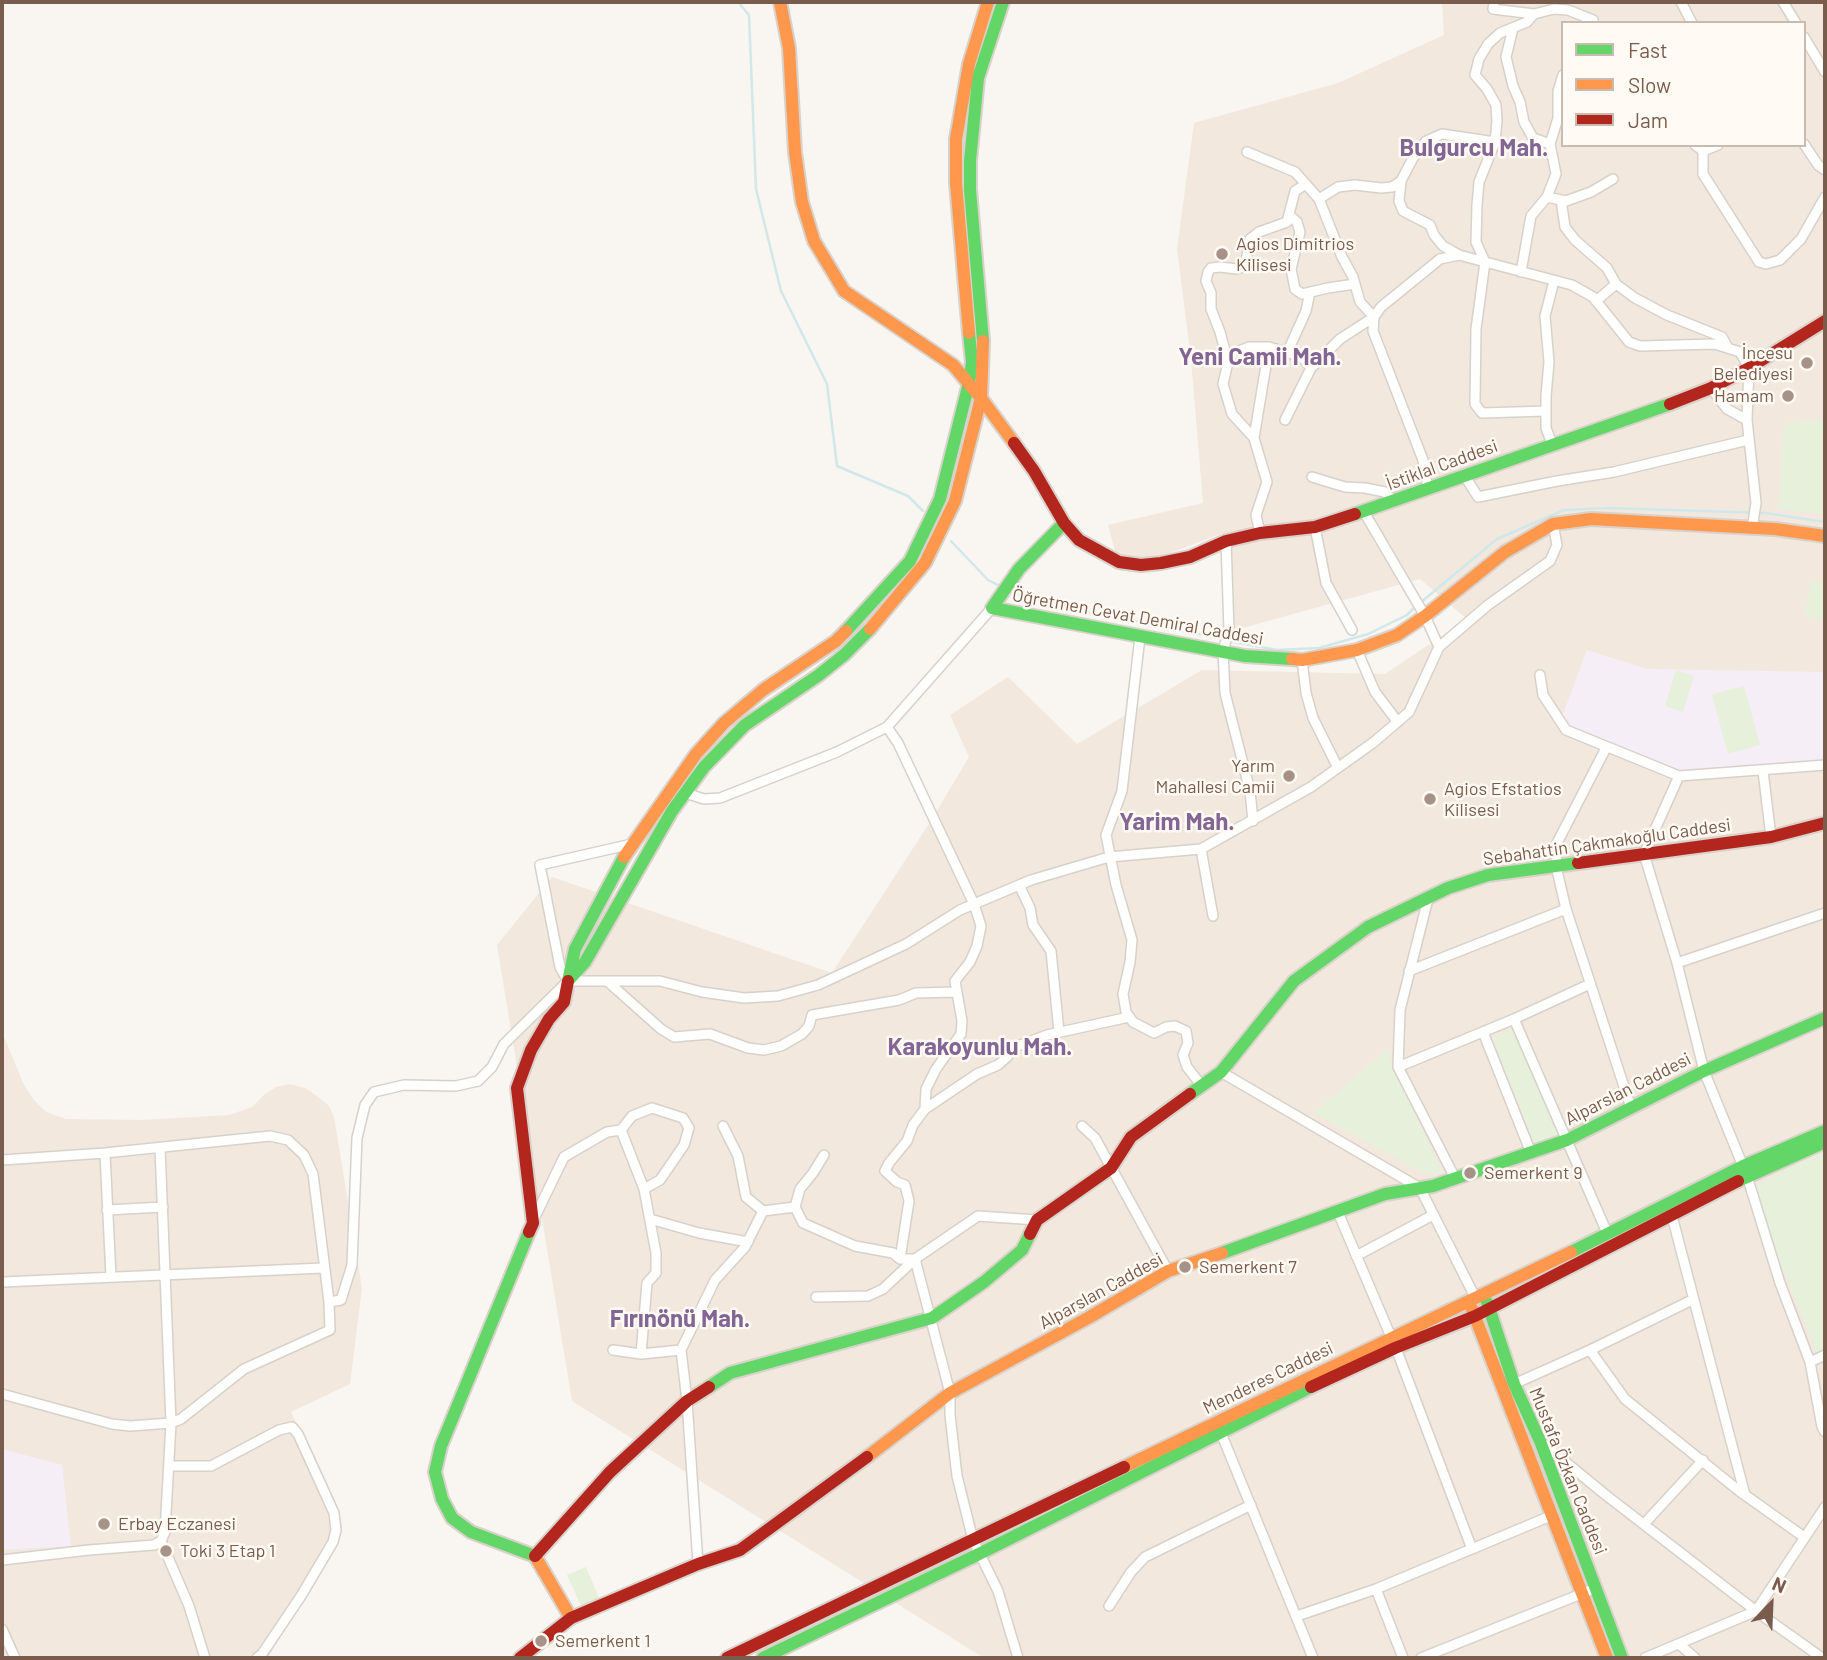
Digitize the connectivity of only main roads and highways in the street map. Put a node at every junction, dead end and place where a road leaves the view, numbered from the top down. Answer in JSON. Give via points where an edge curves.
{"nodes":[{"id":1,"x":780,"y":2,"type":"edge"},
{"id":2,"x":988,"y":2,"type":"edge"},
{"id":3,"x":1003,"y":2,"type":"edge"},
{"id":4,"x":1825,"y":321,"type":"edge"},
{"id":5,"x":969,"y":383,"type":"junction"},
{"id":6,"x":981,"y":398,"type":"junction"},
{"id":7,"x":1064,"y":523,"type":"junction"},
{"id":8,"x":1825,"y":536,"type":"edge"},
{"id":9,"x":1825,"y":823,"type":"edge"},
{"id":10,"x":568,"y":981,"type":"junction"},
{"id":11,"x":1825,"y":1018,"type":"edge"},
{"id":12,"x":1825,"y":1131,"type":"edge"},
{"id":13,"x":1825,"y":1142,"type":"edge"},
{"id":14,"x":1745,"y":1171,"type":"junction"},
{"id":15,"x":1476,"y":1299,"type":"junction"},
{"id":16,"x":1489,"y":1308,"type":"junction"},
{"id":17,"x":1475,"y":1316,"type":"junction"},
{"id":18,"x":1393,"y":1343,"type":"junction"},
{"id":19,"x":536,"y":1556,"type":"junction"},
{"id":20,"x":571,"y":1618,"type":"junction"},
{"id":21,"x":520,"y":1658,"type":"edge"},
{"id":22,"x":727,"y":1658,"type":"edge"},
{"id":23,"x":763,"y":1658,"type":"edge"},
{"id":24,"x":1607,"y":1658,"type":"edge"},
{"id":25,"x":1622,"y":1658,"type":"edge"}],
"edges":[{"from":1,"to":5,"type":"main road","name":"İstiklal Caddesi","via":[[789,48],[802,202],[814,241],[844,292],[953,365]]},
{"from":2,"to":5,"type":"main road","via":[[969,64],[956,139],[972,362]]},
{"from":3,"to":6,"type":"main road","via":[[978,78],[970,161],[984,334]]},
{"from":4,"to":7,"type":"main road","name":"İstiklal Caddesi","via":[[1711,388],[1315,527],[1226,541],[1161,564],[1119,562],[1079,540]]},
{"from":5,"to":6,"type":"main road","name":"İstiklal Caddesi"},
{"from":5,"to":10,"type":"main road","via":[[940,499],[910,561],[836,641],[764,690],[696,754],[632,844],[597,904],[575,949]]},
{"from":6,"to":7,"type":"main road","name":"İstiklal Caddesi","via":[[1034,471]]},
{"from":6,"to":10,"type":"main road","via":[[955,501],[925,563],[844,655],[745,724],[704,767],[672,811],[585,962]]},
{"from":7,"to":8,"type":"main road","name":"Öğretmen Cevat Demiral Caddesi","via":[[1019,569],[996,603],[1140,637],[1245,656],[1302,660],[1397,635],[1422,611],[1553,524],[1591,519],[1753,523]]},
{"from":9,"to":19,"type":"main road","name":"Sebahattin Çakmakoğlu Caddesi","via":[[1771,837],[1488,875],[1448,888],[1368,927],[1294,981],[1221,1072],[1131,1137],[1111,1168],[1037,1220],[1022,1250],[984,1282],[932,1318],[730,1373],[687,1401],[610,1472]]},
{"from":10,"to":19,"type":"main road","via":[[564,1002],[531,1050],[517,1088],[533,1223],[441,1446],[435,1472],[452,1518],[471,1532]]},
{"from":11,"to":20,"type":"main road","name":"Alparslan Caddesi","via":[[1704,1070],[1567,1140],[1455,1178],[1385,1194],[1168,1270],[950,1393],[740,1550]]},
{"from":12,"to":14,"type":"main road","name":"Menderes Caddesi"},
{"from":13,"to":14,"type":"main road","name":"Menderes Caddesi"},
{"from":14,"to":15,"type":"main road","name":"Menderes Caddesi"},
{"from":14,"to":16,"type":"main road","name":"Menderes Caddesi","via":[[1672,1216]]},
{"from":15,"to":16,"type":"main road","name":"Mustafa Özkan Caddesi"},
{"from":15,"to":17,"type":"main road","name":"Mustafa Özkan Caddesi"},
{"from":15,"to":18,"type":"main road","name":"Menderes Caddesi"},
{"from":16,"to":17,"type":"main road","name":"Menderes Caddesi"},
{"from":16,"to":25,"type":"main road","name":"Mustafa Özkan Caddesi","via":[[1514,1384]]},
{"from":17,"to":18,"type":"main road","name":"Menderes Caddesi"},
{"from":17,"to":24,"type":"main road","name":"Mustafa Özkan Caddesi"},
{"from":18,"to":22,"type":"main road","name":"Menderes Caddesi"},
{"from":18,"to":23,"type":"main road","name":"Menderes Caddesi","via":[[1221,1433]]},
{"from":19,"to":20,"type":"main road"},
{"from":20,"to":21,"type":"main road","name":"Alparslan Caddesi"}]}
